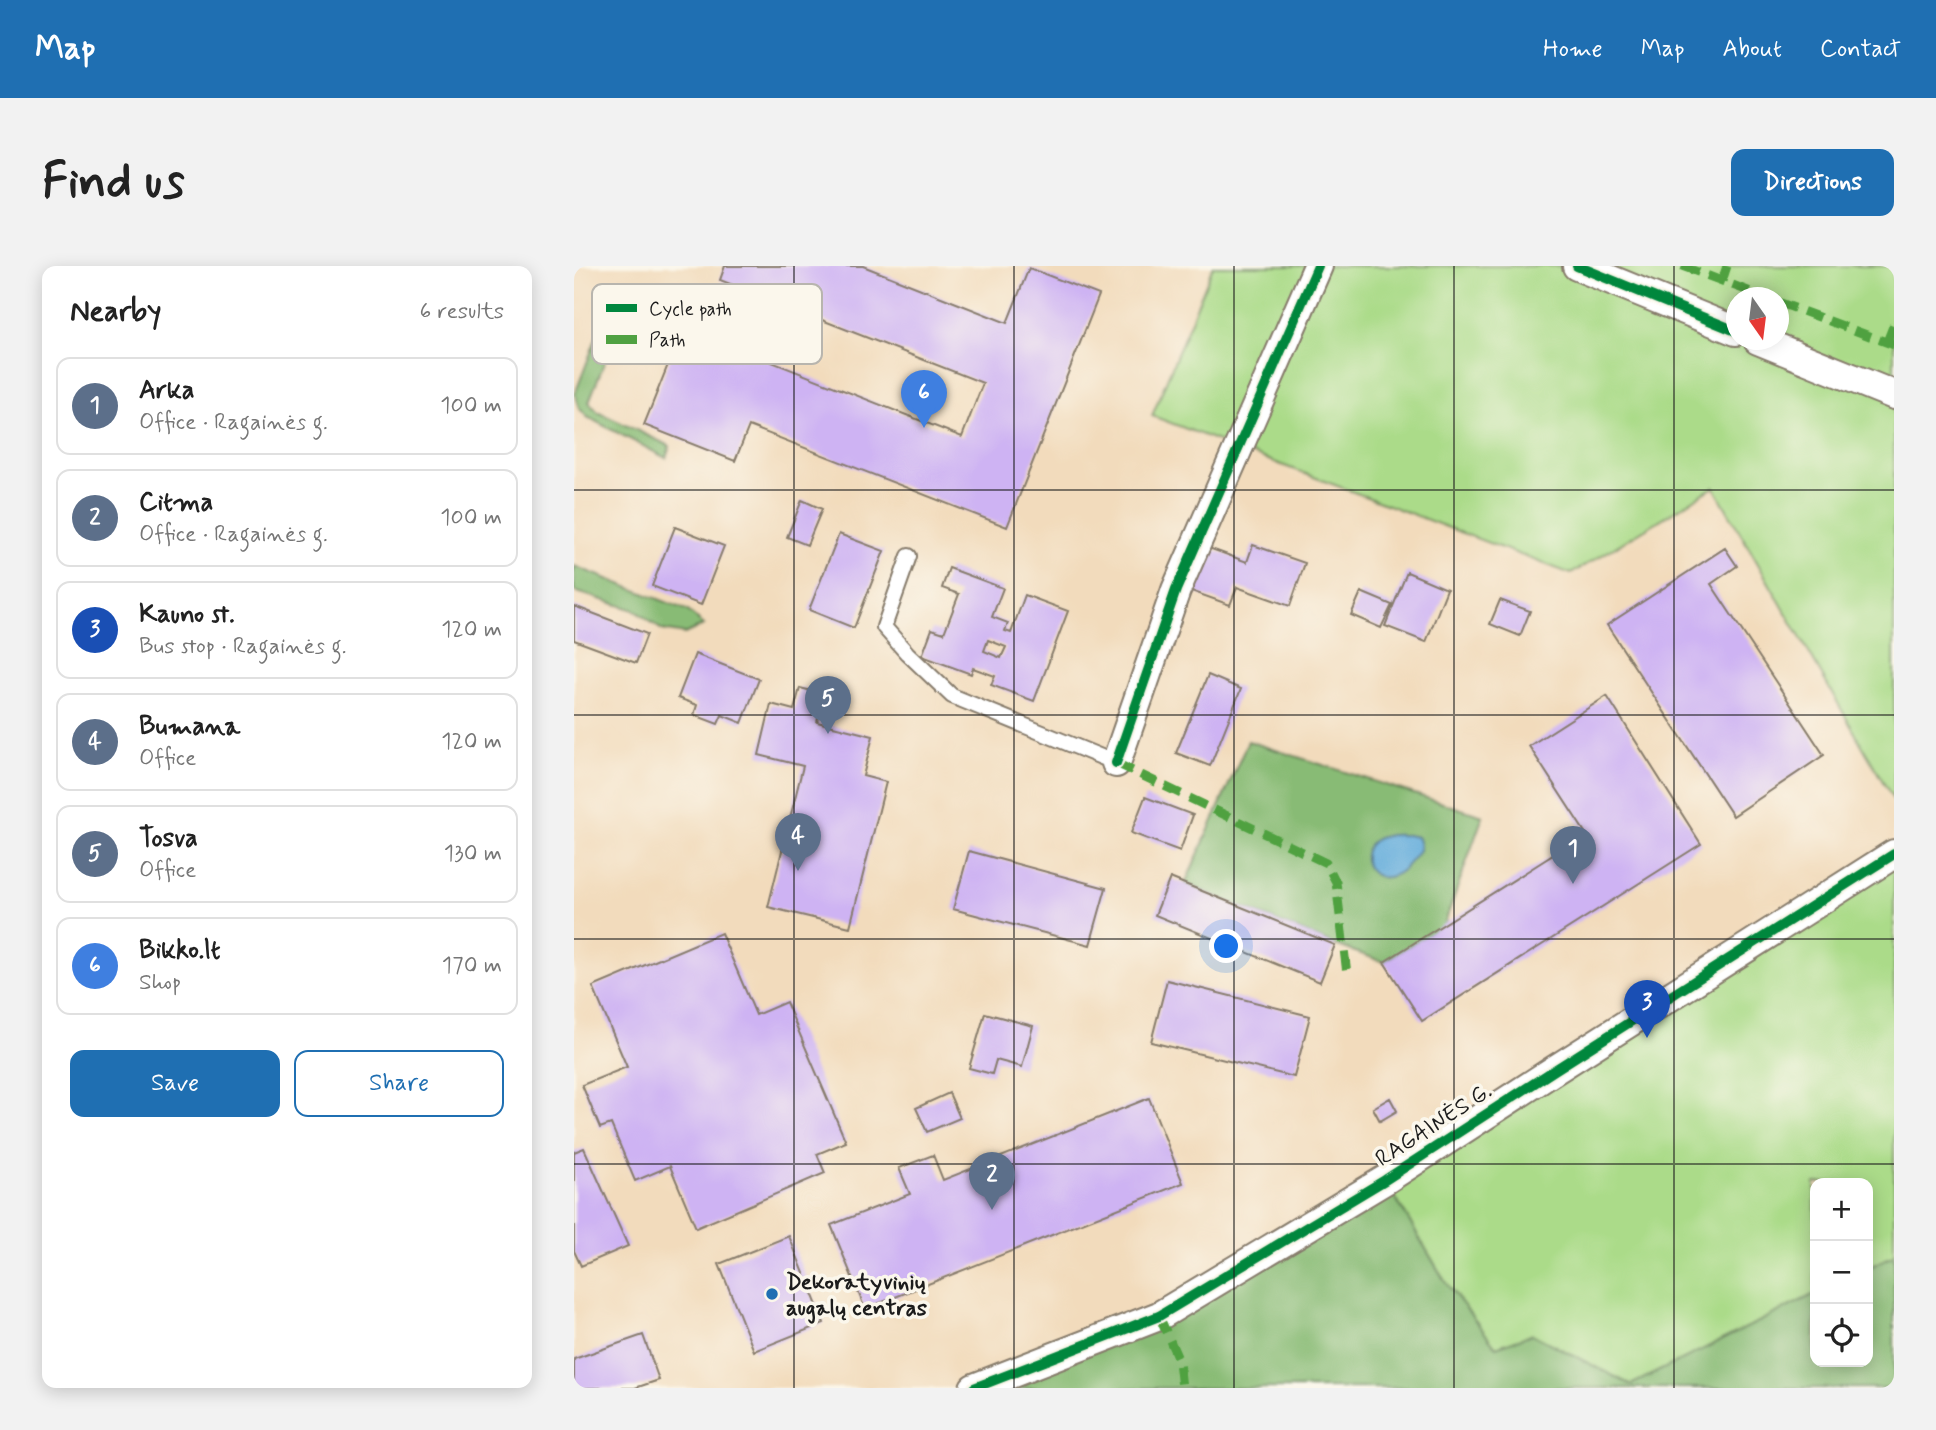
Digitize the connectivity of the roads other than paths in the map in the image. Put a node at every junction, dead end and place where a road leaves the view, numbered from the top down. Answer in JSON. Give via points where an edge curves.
{"nodes":[{"id":1,"x":1318,"y":266,"type":"edge"},
{"id":2,"x":1577,"y":266,"type":"edge"},
{"id":3,"x":1726,"y":327,"type":"edge"},
{"id":4,"x":1783,"y":350,"type":"edge"},
{"id":5,"x":1894,"y":395,"type":"edge"},
{"id":6,"x":909,"y":556,"type":"dead end"},
{"id":7,"x":1116,"y":763,"type":"joint"},
{"id":8,"x":1894,"y":854,"type":"edge"},
{"id":9,"x":974,"y":1388,"type":"edge"}],
"edges":[{"from":1,"to":7,"type":"street","via":[[1176,590]]},
{"from":2,"to":3,"type":"street"},
{"from":4,"to":5,"type":"street"},
{"from":6,"to":7,"type":"lane","via":[[884,628],[907,653],[952,696]]},
{"from":8,"to":9,"type":"street","name":"RAGAINĖS G.","via":[[1385,1180],[1159,1316]]}]}
